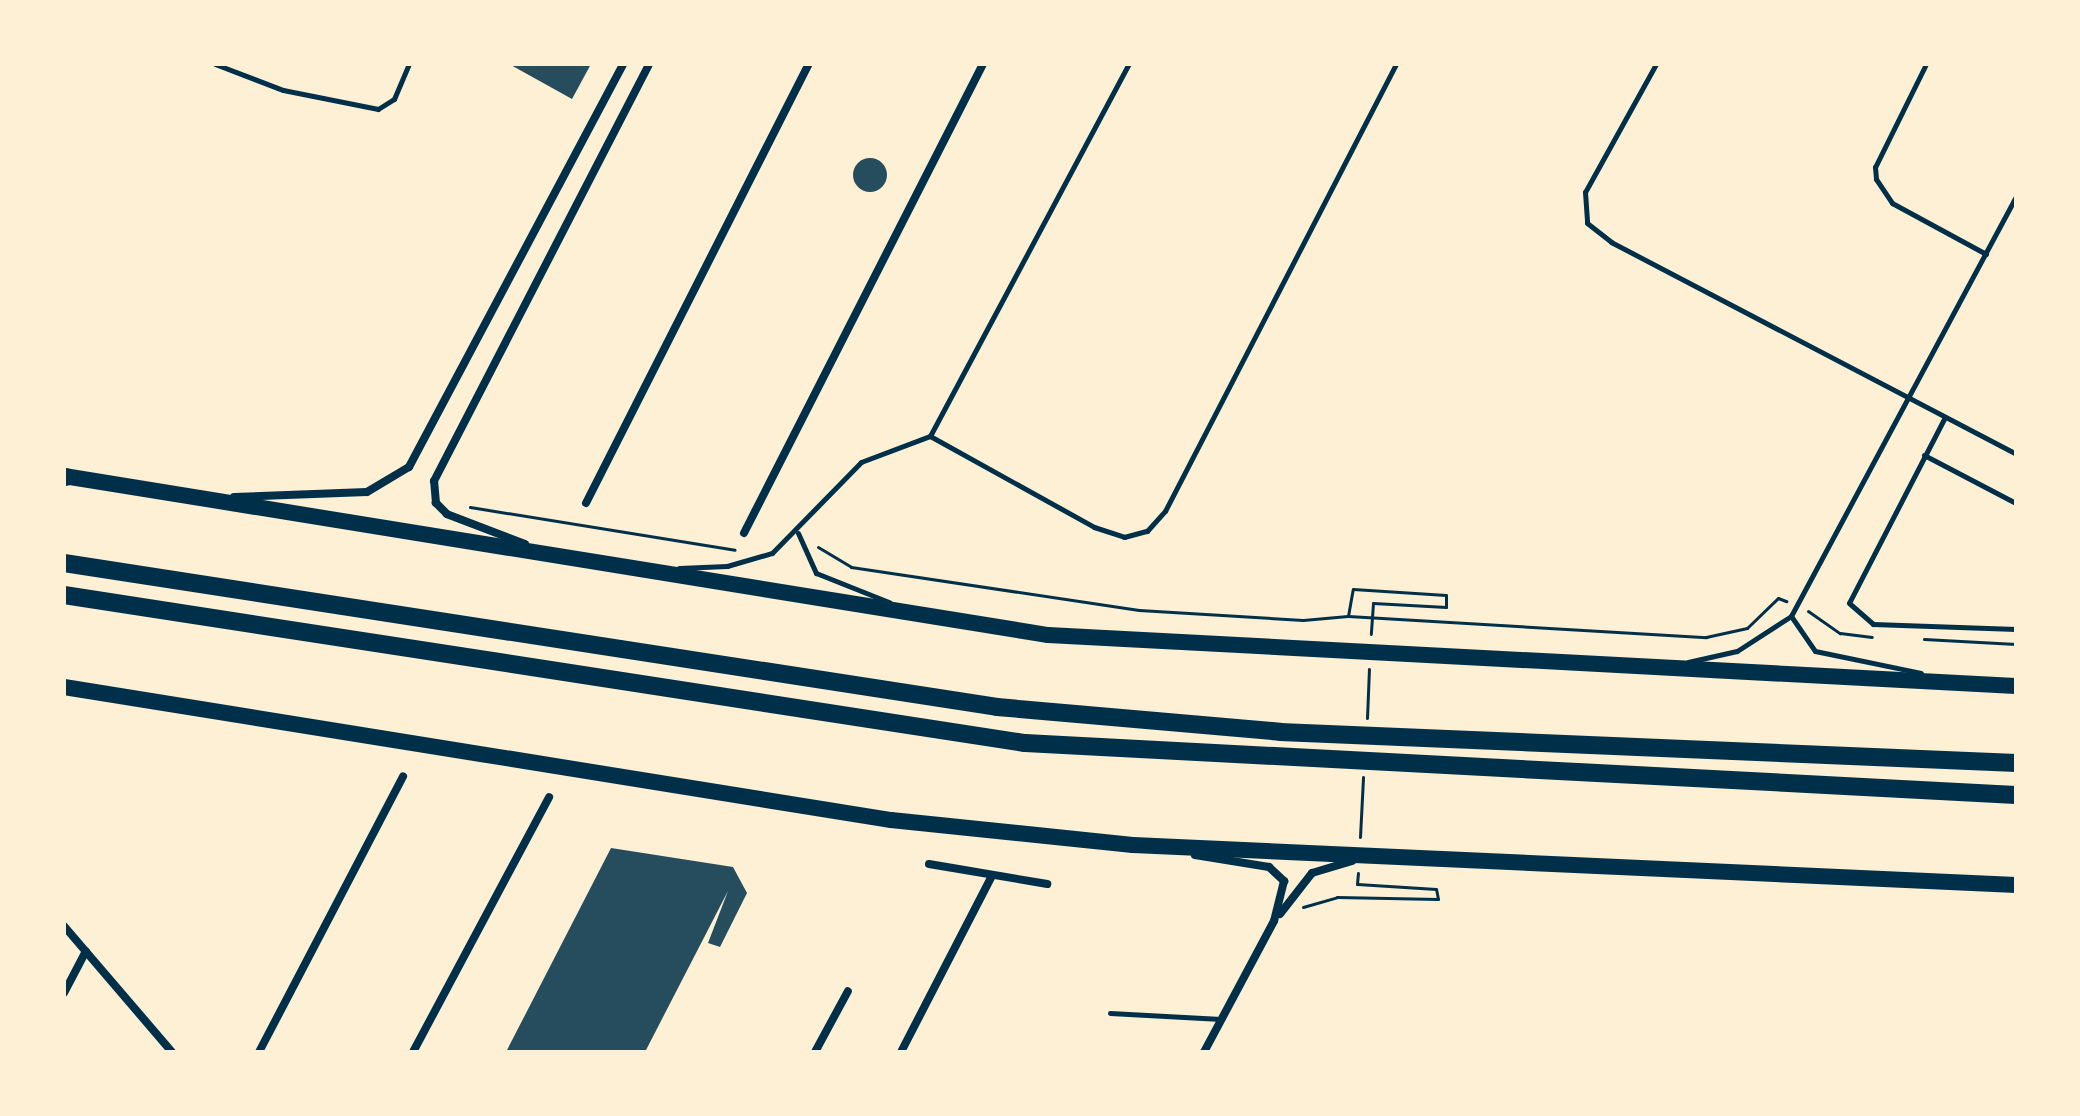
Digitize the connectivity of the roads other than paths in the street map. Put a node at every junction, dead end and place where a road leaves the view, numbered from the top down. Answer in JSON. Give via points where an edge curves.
{"nodes":[{"id":1,"x":215,"y":64,"type":"edge"},
{"id":2,"x":409,"y":64,"type":"edge"},
{"id":3,"x":623,"y":64,"type":"edge"},
{"id":4,"x":649,"y":64,"type":"edge"},
{"id":5,"x":809,"y":64,"type":"edge"},
{"id":6,"x":983,"y":64,"type":"edge"},
{"id":7,"x":1129,"y":64,"type":"edge"},
{"id":8,"x":1396,"y":64,"type":"edge"},
{"id":9,"x":1656,"y":64,"type":"edge"},
{"id":10,"x":1926,"y":64,"type":"edge"},
{"id":11,"x":2016,"y":197,"type":"edge"},
{"id":12,"x":1986,"y":254,"type":"junction"},
{"id":13,"x":1906,"y":396,"type":"junction"},
{"id":14,"x":1945,"y":417,"type":"junction"},
{"id":15,"x":930,"y":436,"type":"junction"},
{"id":16,"x":2016,"y":454,"type":"edge"},
{"id":17,"x":1924,"y":455,"type":"junction"},
{"id":18,"x":65,"y":477,"type":"edge"},
{"id":19,"x":199,"y":498,"type":"junction"},
{"id":20,"x":586,"y":503,"type":"dead end"},
{"id":21,"x":2016,"y":503,"type":"edge"},
{"id":22,"x":744,"y":533,"type":"dead end"},
{"id":23,"x":798,"y":533,"type":"junction"},
{"id":24,"x":567,"y":560,"type":"junction"},
{"id":25,"x":64,"y":563,"type":"edge"},
{"id":26,"x":634,"y":570,"type":"junction"},
{"id":27,"x":64,"y":595,"type":"edge"},
{"id":28,"x":917,"y":612,"type":"junction"},
{"id":29,"x":1791,"y":616,"type":"junction"},
{"id":30,"x":2016,"y":629,"type":"edge"},
{"id":31,"x":1635,"y":669,"type":"junction"},
{"id":32,"x":2014,"y":686,"type":"edge"},
{"id":33,"x":64,"y":687,"type":"edge"},
{"id":34,"x":2016,"y":763,"type":"edge"},
{"id":35,"x":403,"y":776,"type":"dead end"},
{"id":36,"x":2016,"y":795,"type":"edge"},
{"id":37,"x":549,"y":797,"type":"dead end"},
{"id":38,"x":1133,"y":845,"type":"junction"},
{"id":39,"x":1394,"y":855,"type":"junction"},
{"id":40,"x":929,"y":864,"type":"dead end"},
{"id":41,"x":991,"y":878,"type":"junction"},
{"id":42,"x":1047,"y":884,"type":"dead end"},
{"id":43,"x":2016,"y":885,"type":"edge"},
{"id":44,"x":1274,"y":921,"type":"junction"},
{"id":45,"x":64,"y":926,"type":"edge"},
{"id":46,"x":86,"y":951,"type":"junction"},
{"id":47,"x":848,"y":991,"type":"dead end"},
{"id":48,"x":64,"y":993,"type":"edge"},
{"id":49,"x":1110,"y":1013,"type":"dead end"},
{"id":50,"x":1222,"y":1019,"type":"junction"},
{"id":51,"x":172,"y":1052,"type":"edge"},
{"id":52,"x":259,"y":1052,"type":"edge"},
{"id":53,"x":413,"y":1052,"type":"edge"},
{"id":54,"x":815,"y":1052,"type":"edge"},
{"id":55,"x":901,"y":1052,"type":"edge"},
{"id":56,"x":1204,"y":1052,"type":"edge"}],
"edges":[{"from":1,"to":2,"type":"lane","via":[[366,109],[394,99]]},
{"from":3,"to":19,"type":"street","via":[[409,467],[367,492]]},
{"from":4,"to":24,"type":"street","via":[[434,481],[436,503],[447,514]]},
{"from":5,"to":20,"type":"street"},
{"from":6,"to":22,"type":"street"},
{"from":7,"to":15,"type":"lane"},
{"from":8,"to":15,"type":"lane","via":[[1172,498],[1147,531],[1124,537],[1094,527]]},
{"from":9,"to":13,"type":"lane","via":[[1585,192],[1587,223],[1611,242]]},
{"from":10,"to":12,"type":"lane","via":[[1875,167],[1876,179],[1892,203]]},
{"from":11,"to":12,"type":"lane"},
{"from":12,"to":13,"type":"lane"},
{"from":13,"to":14,"type":"lane"},
{"from":13,"to":29,"type":"lane"},
{"from":14,"to":16,"type":"lane"},
{"from":14,"to":17,"type":"lane"},
{"from":15,"to":23,"type":"lane","via":[[861,462]]},
{"from":17,"to":21,"type":"lane"},
{"from":17,"to":30,"type":"lane","via":[[1854,582],[1855,615],[1873,624]]},
{"from":18,"to":19,"type":"highway"},
{"from":19,"to":24,"type":"highway"},
{"from":23,"to":26,"type":"lane","via":[[749,561]]},
{"from":23,"to":28,"type":"lane","via":[[816,573]]},
{"from":24,"to":26,"type":"highway"},
{"from":25,"to":34,"type":"highway","via":[[997,707],[1280,732]]},
{"from":26,"to":28,"type":"highway"},
{"from":27,"to":36,"type":"highway","via":[[1025,743]]},
{"from":28,"to":31,"type":"highway","via":[[1048,635],[1242,651]]},
{"from":29,"to":31,"type":"lane","via":[[1737,651]]},
{"from":29,"to":32,"type":"lane","via":[[1806,643],[1833,657]]},
{"from":31,"to":32,"type":"highway"},
{"from":33,"to":38,"type":"highway","via":[[891,820]]},
{"from":35,"to":52,"type":"street"},
{"from":37,"to":53,"type":"street"},
{"from":38,"to":39,"type":"highway"},
{"from":38,"to":44,"type":"street","via":[[1269,867],[1284,881]]},
{"from":39,"to":43,"type":"highway"},
{"from":39,"to":44,"type":"street","via":[[1319,868]]},
{"from":40,"to":41,"type":"street"},
{"from":41,"to":42,"type":"street"},
{"from":41,"to":55,"type":"street"},
{"from":44,"to":50,"type":"street"},
{"from":45,"to":46,"type":"street"},
{"from":46,"to":48,"type":"street"},
{"from":46,"to":51,"type":"street"},
{"from":47,"to":54,"type":"street"},
{"from":49,"to":50,"type":"lane"},
{"from":50,"to":56,"type":"street"}]}
